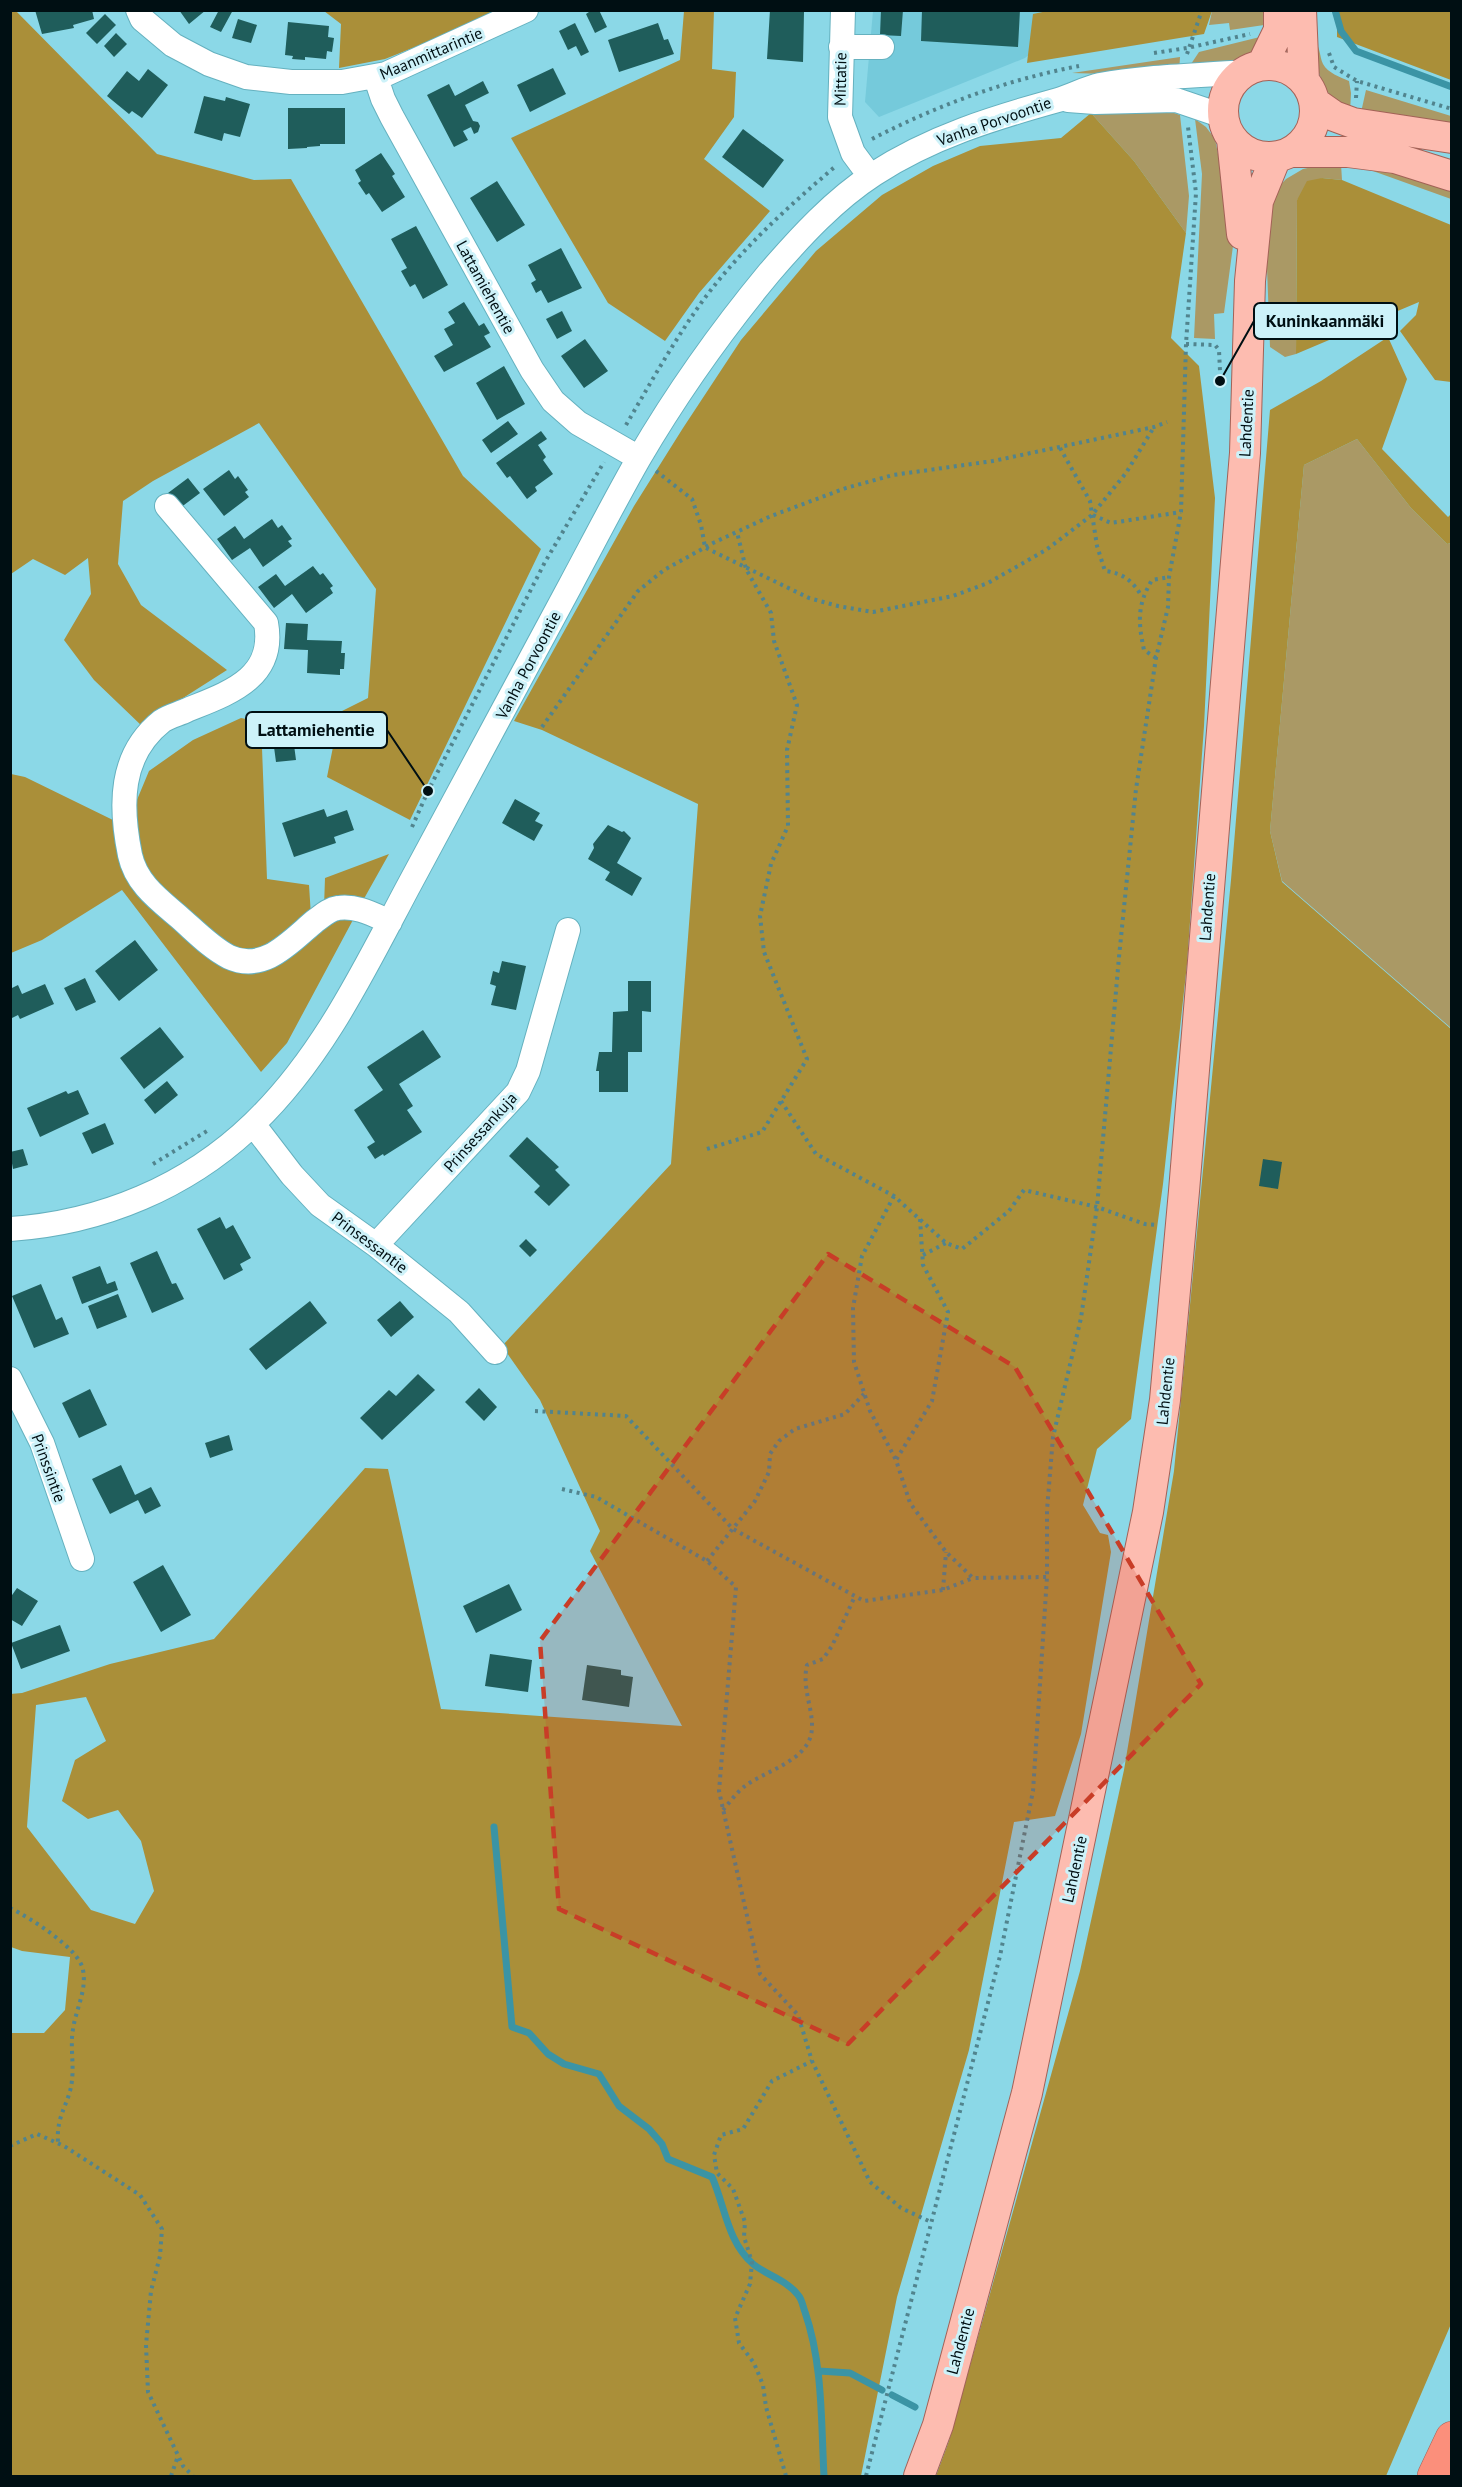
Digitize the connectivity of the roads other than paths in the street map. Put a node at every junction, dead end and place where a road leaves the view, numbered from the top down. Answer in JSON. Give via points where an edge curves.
{"nodes":[{"id":1,"x":138,"y":10,"type":"edge"},
{"id":2,"x":526,"y":10,"type":"edge"},
{"id":3,"x":843,"y":10,"type":"edge"},
{"id":4,"x":1279,"y":10,"type":"edge"},
{"id":5,"x":1301,"y":10,"type":"edge"},
{"id":6,"x":841,"y":47,"type":"junction"},
{"id":7,"x":882,"y":47,"type":"dead end"},
{"id":8,"x":1253,"y":68,"type":"junction"},
{"id":9,"x":376,"y":78,"type":"junction"},
{"id":10,"x":1309,"y":92,"type":"junction"},
{"id":11,"x":1060,"y":99,"type":"junction"},
{"id":12,"x":1227,"y":127,"type":"junction"},
{"id":13,"x":1452,"y":138,"type":"edge"},
{"id":14,"x":1283,"y":155,"type":"junction"},
{"id":15,"x":870,"y":176,"type":"junction"},
{"id":16,"x":1452,"y":176,"type":"edge"},
{"id":17,"x":1250,"y":281,"type":"junction"},
{"id":18,"x":639,"y":458,"type":"junction"},
{"id":19,"x":167,"y":506,"type":"dead end"},
{"id":20,"x":390,"y":922,"type":"junction"},
{"id":21,"x":568,"y":930,"type":"dead end"},
{"id":22,"x":254,"y":1124,"type":"junction"},
{"id":23,"x":10,"y":1229,"type":"edge"},
{"id":24,"x":376,"y":1245,"type":"junction"},
{"id":25,"x":495,"y":1352,"type":"dead end"},
{"id":26,"x":10,"y":1379,"type":"edge"},
{"id":27,"x":82,"y":1559,"type":"dead end"},
{"id":28,"x":1452,"y":2438,"type":"edge"},
{"id":29,"x":919,"y":2476,"type":"edge"},
{"id":30,"x":1434,"y":2476,"type":"edge"}],
"edges":[{"from":1,"to":9,"type":"street","name":"Maanmittarintie","via":[[142,19],[173,45],[209,64],[246,76],[302,82]]},
{"from":2,"to":9,"type":"street","name":"Maanmittarintie"},
{"from":3,"to":6,"type":"street","name":"Mittatie"},
{"from":4,"to":8,"type":"main road","via":[[1279,30]]},
{"from":5,"to":10,"type":"main road"},
{"from":6,"to":7,"type":"street"},
{"from":6,"to":15,"type":"street","name":"Mittatie","via":[[840,117],[853,153]]},
{"from":8,"to":10,"type":"main road","via":[[1277,66],[1293,72]]},
{"from":8,"to":11,"type":"street","name":"Vanha Porvoontie","via":[[1097,86]]},
{"from":8,"to":12,"type":"main road","via":[[1230,85],[1224,101]]},
{"from":9,"to":18,"type":"street","name":"Lattamiehentie","via":[[392,117],[553,401],[578,423]]},
{"from":10,"to":13,"type":"main road","via":[[1334,116],[1353,123]]},
{"from":10,"to":14,"type":"main road","via":[[1315,116],[1312,128],[1305,141]]},
{"from":11,"to":12,"type":"street","name":"Vanha Porvoontie","via":[[1176,100]]},
{"from":11,"to":15,"type":"street","name":"Vanha Porvoontie","via":[[968,126],[920,147]]},
{"from":12,"to":14,"type":"main road","via":[[1244,150],[1260,157]]},
{"from":12,"to":17,"type":"main road","name":"Lahdentie"},
{"from":14,"to":16,"type":"main road","via":[[1348,152],[1395,158]]},
{"from":14,"to":17,"type":"main road","name":"Lahdentie","via":[[1258,201]]},
{"from":15,"to":18,"type":"street","name":"Vanha Porvoontie","via":[[804,232],[729,321]]},
{"from":17,"to":29,"type":"main road","name":"Lahdentie","via":[[1245,453],[1165,1400],[1148,1512],[1027,2093],[944,2402]]},
{"from":18,"to":20,"type":"street","name":"Vanha Porvoontie"},
{"from":19,"to":20,"type":"street","via":[[266,623],[269,639],[261,667],[248,679],[224,695],[164,719],[139,747],[123,799],[130,858],[141,882],[208,942],[238,960],[262,961],[272,956],[335,908],[368,912]]},
{"from":20,"to":22,"type":"street","name":"Vanha Porvoontie","via":[[326,1036]]},
{"from":21,"to":24,"type":"street","name":"Prinsessankuja","via":[[528,1071],[518,1092]]},
{"from":22,"to":23,"type":"street","name":"Vanha Porvoontie","via":[[212,1159],[123,1207],[80,1220]]},
{"from":22,"to":24,"type":"street","name":"Prinsessantie","via":[[320,1205]]},
{"from":24,"to":25,"type":"street","name":"Prinsessantie","via":[[459,1312]]},
{"from":26,"to":27,"type":"street","name":"Prinssintie","via":[[42,1443]]},
{"from":28,"to":30,"type":"highway"}]}
